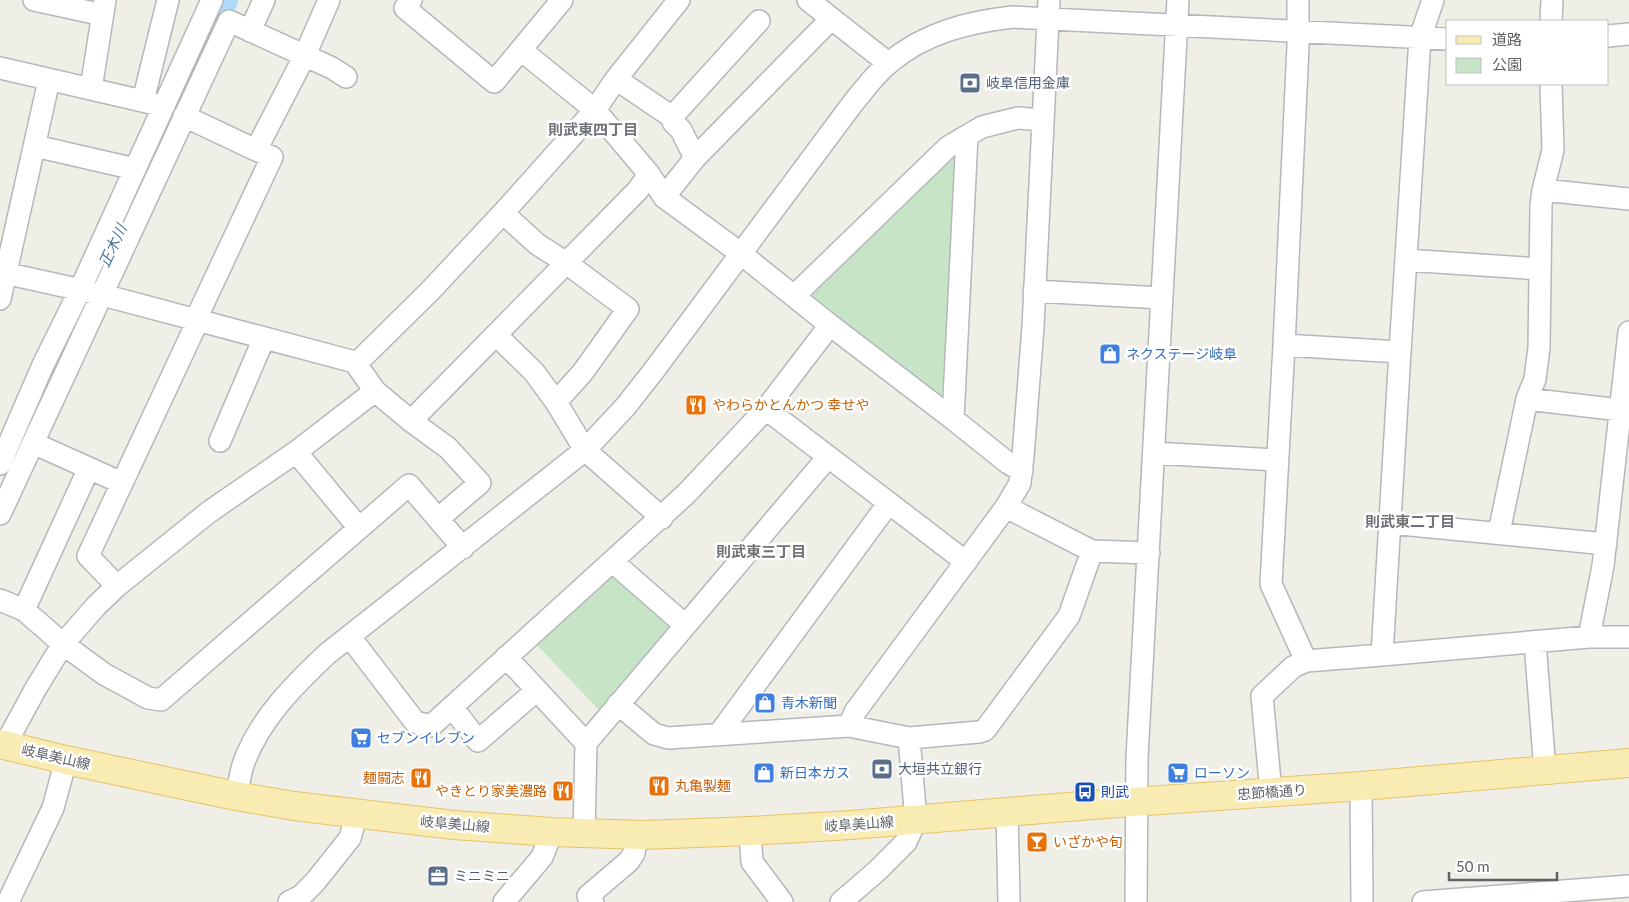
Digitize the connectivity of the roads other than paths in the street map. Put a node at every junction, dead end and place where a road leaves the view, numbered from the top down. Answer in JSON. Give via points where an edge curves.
{"nodes":[{"id":1,"x":34,"y":0,"type":"edge"},
{"id":2,"x":168,"y":0,"type":"edge"},
{"id":3,"x":264,"y":0,"type":"edge"},
{"id":4,"x":329,"y":0,"type":"edge"},
{"id":5,"x":411,"y":0,"type":"edge"},
{"id":6,"x":562,"y":0,"type":"edge"},
{"id":7,"x":679,"y":0,"type":"edge"},
{"id":8,"x":808,"y":0,"type":"edge"},
{"id":9,"x":1178,"y":0,"type":"edge"},
{"id":10,"x":1298,"y":0,"type":"edge"},
{"id":11,"x":1433,"y":0,"type":"edge"},
{"id":12,"x":1552,"y":0,"type":"edge"},
{"id":13,"x":98,"y":4,"type":"edge"},
{"id":14,"x":1048,"y":9,"type":"edge"},
{"id":15,"x":216,"y":16,"type":"edge"},
{"id":16,"x":831,"y":19,"type":"junction"},
{"id":17,"x":1551,"y":20,"type":"edge"},
{"id":18,"x":759,"y":21,"type":"dead end"},
{"id":19,"x":1176,"y":26,"type":"junction"},
{"id":20,"x":250,"y":31,"type":"junction"},
{"id":21,"x":1298,"y":32,"type":"junction"},
{"id":22,"x":1629,"y":34,"type":"edge"},
{"id":23,"x":1609,"y":36,"type":"edge"},
{"id":24,"x":1420,"y":38,"type":"junction"},
{"id":25,"x":1446,"y":40,"type":"edge"},
{"id":26,"x":521,"y":50,"type":"junction"},
{"id":27,"x":305,"y":55,"type":"junction"},
{"id":28,"x":888,"y":63,"type":"junction"},
{"id":29,"x":0,"y":68,"type":"edge"},
{"id":30,"x":346,"y":77,"type":"dead end"},
{"id":31,"x":49,"y":80,"type":"junction"},
{"id":32,"x":616,"y":80,"type":"junction"},
{"id":33,"x":1551,"y":85,"type":"edge"},
{"id":34,"x":86,"y":88,"type":"junction"},
{"id":35,"x":143,"y":101,"type":"junction"},
{"id":36,"x":164,"y":106,"type":"junction"},
{"id":37,"x":595,"y":110,"type":"junction"},
{"id":38,"x":184,"y":116,"type":"junction"},
{"id":39,"x":672,"y":117,"type":"junction"},
{"id":40,"x":1042,"y":120,"type":"junction"},
{"id":41,"x":968,"y":136,"type":"junction"},
{"id":42,"x":35,"y":146,"type":"junction"},
{"id":43,"x":256,"y":150,"type":"junction"},
{"id":44,"x":695,"y":158,"type":"junction"},
{"id":45,"x":135,"y":170,"type":"junction"},
{"id":46,"x":649,"y":174,"type":"junction"},
{"id":47,"x":1543,"y":190,"type":"junction"},
{"id":48,"x":664,"y":197,"type":"junction"},
{"id":49,"x":1629,"y":199,"type":"edge"},
{"id":50,"x":503,"y":213,"type":"junction"},
{"id":51,"x":740,"y":253,"type":"junction"},
{"id":52,"x":1406,"y":260,"type":"junction"},
{"id":53,"x":566,"y":262,"type":"junction"},
{"id":54,"x":1540,"y":269,"type":"junction"},
{"id":55,"x":3,"y":272,"type":"edge"},
{"id":56,"x":1034,"y":291,"type":"junction"},
{"id":57,"x":91,"y":292,"type":"junction"},
{"id":58,"x":794,"y":296,"type":"junction"},
{"id":59,"x":1162,"y":298,"type":"junction"},
{"id":60,"x":0,"y":299,"type":"edge"},
{"id":61,"x":196,"y":319,"type":"junction"},
{"id":62,"x":830,"y":325,"type":"junction"},
{"id":63,"x":1629,"y":332,"type":"edge"},
{"id":64,"x":496,"y":335,"type":"junction"},
{"id":65,"x":264,"y":338,"type":"junction"},
{"id":66,"x":1284,"y":345,"type":"junction"},
{"id":67,"x":1400,"y":352,"type":"junction"},
{"id":68,"x":356,"y":364,"type":"junction"},
{"id":69,"x":375,"y":391,"type":"junction"},
{"id":70,"x":1528,"y":400,"type":"junction"},
{"id":71,"x":556,"y":402,"type":"junction"},
{"id":72,"x":766,"y":409,"type":"junction"},
{"id":73,"x":1620,"y":410,"type":"junction"},
{"id":74,"x":953,"y":419,"type":"junction"},
{"id":75,"x":411,"y":421,"type":"junction"},
{"id":76,"x":8,"y":427,"type":"edge"},
{"id":77,"x":220,"y":441,"type":"dead end"},
{"id":78,"x":33,"y":443,"type":"junction"},
{"id":79,"x":585,"y":450,"type":"junction"},
{"id":80,"x":296,"y":452,"type":"junction"},
{"id":81,"x":1154,"y":453,"type":"junction"},
{"id":82,"x":828,"y":457,"type":"junction"},
{"id":83,"x":1277,"y":460,"type":"junction"},
{"id":84,"x":0,"y":464,"type":"edge"},
{"id":85,"x":89,"y":468,"type":"junction"},
{"id":86,"x":1022,"y":470,"type":"junction"},
{"id":87,"x":122,"y":483,"type":"junction"},
{"id":88,"x":888,"y":504,"type":"junction"},
{"id":89,"x":1006,"y":507,"type":"junction"},
{"id":90,"x":0,"y":514,"type":"edge"},
{"id":91,"x":439,"y":518,"type":"junction"},
{"id":92,"x":662,"y":518,"type":"junction"},
{"id":93,"x":1390,"y":523,"type":"junction"},
{"id":94,"x":359,"y":528,"type":"junction"},
{"id":95,"x":1499,"y":532,"type":"junction"},
{"id":96,"x":1606,"y":544,"type":"junction"},
{"id":97,"x":463,"y":548,"type":"junction"},
{"id":98,"x":1092,"y":551,"type":"junction"},
{"id":99,"x":1149,"y":554,"type":"junction"},
{"id":100,"x":612,"y":562,"type":"junction"},
{"id":101,"x":966,"y":562,"type":"junction"},
{"id":102,"x":116,"y":586,"type":"junction"},
{"id":103,"x":0,"y":600,"type":"edge"},
{"id":104,"x":24,"y":610,"type":"junction"},
{"id":105,"x":685,"y":625,"type":"junction"},
{"id":106,"x":350,"y":637,"type":"junction"},
{"id":107,"x":1589,"y":637,"type":"junction"},
{"id":108,"x":1629,"y":637,"type":"edge"},
{"id":109,"x":1535,"y":642,"type":"junction"},
{"id":110,"x":63,"y":644,"type":"junction"},
{"id":111,"x":1382,"y":655,"type":"junction"},
{"id":112,"x":506,"y":657,"type":"junction"},
{"id":113,"x":1306,"y":662,"type":"junction"},
{"id":114,"x":537,"y":690,"type":"junction"},
{"id":115,"x":618,"y":704,"type":"junction"},
{"id":116,"x":452,"y":707,"type":"junction"},
{"id":117,"x":849,"y":726,"type":"junction"},
{"id":118,"x":720,"y":734,"type":"junction"},
{"id":119,"x":909,"y":738,"type":"junction"},
{"id":120,"x":586,"y":743,"type":"junction"},
{"id":121,"x":2,"y":745,"type":"edge"},
{"id":122,"x":66,"y":760,"type":"junction"},
{"id":123,"x":1629,"y":763,"type":"edge"},
{"id":124,"x":1545,"y":770,"type":"junction"},
{"id":125,"x":1361,"y":786,"type":"junction"},
{"id":126,"x":1271,"y":792,"type":"junction"},
{"id":127,"x":236,"y":796,"type":"junction"},
{"id":128,"x":1136,"y":801,"type":"junction"},
{"id":129,"x":1007,"y":811,"type":"junction"},
{"id":130,"x":357,"y":814,"type":"junction"},
{"id":131,"x":916,"y":820,"type":"junction"},
{"id":132,"x":750,"y":831,"type":"junction"},
{"id":133,"x":552,"y":832,"type":"junction"},
{"id":134,"x":584,"y":833,"type":"junction"},
{"id":135,"x":637,"y":835,"type":"junction"},
{"id":136,"x":1629,"y":886,"type":"edge"},
{"id":137,"x":1584,"y":896,"type":"edge"},
{"id":138,"x":1476,"y":900,"type":"edge"},
{"id":139,"x":8,"y":902,"type":"edge"},
{"id":140,"x":289,"y":902,"type":"edge"},
{"id":141,"x":504,"y":902,"type":"edge"},
{"id":142,"x":593,"y":902,"type":"edge"},
{"id":143,"x":782,"y":902,"type":"edge"},
{"id":144,"x":841,"y":902,"type":"edge"},
{"id":145,"x":1009,"y":902,"type":"edge"},
{"id":146,"x":1136,"y":902,"type":"edge"},
{"id":147,"x":1362,"y":902,"type":"edge"},
{"id":148,"x":1423,"y":902,"type":"edge"}],
"edges":[{"from":1,"to":13,"type":"street"},
{"from":2,"to":35,"type":"street"},
{"from":3,"to":20,"type":"street"},
{"from":4,"to":27,"type":"street"},
{"from":5,"to":26,"type":"street","via":[[405,8],[494,82]]},
{"from":6,"to":26,"type":"street"},
{"from":7,"to":32,"type":"street"},
{"from":8,"to":16,"type":"street"},
{"from":9,"to":19,"type":"street"},
{"from":10,"to":21,"type":"street"},
{"from":11,"to":24,"type":"street"},
{"from":12,"to":17,"type":"street"},
{"from":13,"to":34,"type":"street"},
{"from":14,"to":19,"type":"street"},
{"from":14,"to":28,"type":"street","via":[[986,20],[933,35]]},
{"from":14,"to":40,"type":"street"},
{"from":15,"to":20,"type":"street"},
{"from":15,"to":36,"type":"street"},
{"from":15,"to":38,"type":"street"},
{"from":16,"to":28,"type":"street"},
{"from":16,"to":44,"type":"street"},
{"from":18,"to":39,"type":"street"},
{"from":19,"to":21,"type":"street"},
{"from":19,"to":59,"type":"street"},
{"from":20,"to":27,"type":"street"},
{"from":21,"to":24,"type":"street"},
{"from":21,"to":66,"type":"street"},
{"from":22,"to":23,"type":"street"},
{"from":24,"to":25,"type":"street"},
{"from":24,"to":52,"type":"street"},
{"from":26,"to":37,"type":"street"},
{"from":27,"to":30,"type":"street"},
{"from":27,"to":43,"type":"street"},
{"from":28,"to":51,"type":"street","via":[[853,103]]},
{"from":29,"to":31,"type":"street"},
{"from":31,"to":34,"type":"street"},
{"from":31,"to":42,"type":"street"},
{"from":32,"to":37,"type":"street"},
{"from":32,"to":39,"type":"street"},
{"from":33,"to":47,"type":"street","via":[[1554,150]]},
{"from":34,"to":35,"type":"street"},
{"from":35,"to":36,"type":"street"},
{"from":36,"to":45,"type":"street"},
{"from":37,"to":46,"type":"street"},
{"from":37,"to":50,"type":"street"},
{"from":38,"to":43,"type":"street"},
{"from":38,"to":57,"type":"street"},
{"from":39,"to":44,"type":"street"},
{"from":40,"to":41,"type":"street","via":[[1018,118],[982,127]]},
{"from":40,"to":56,"type":"street"},
{"from":41,"to":58,"type":"street","via":[[948,147]]},
{"from":41,"to":74,"type":"street"},
{"from":42,"to":45,"type":"street"},
{"from":42,"to":55,"type":"street"},
{"from":43,"to":61,"type":"street","via":[[272,157]]},
{"from":44,"to":48,"type":"street"},
{"from":45,"to":57,"type":"street"},
{"from":46,"to":48,"type":"street"},
{"from":46,"to":53,"type":"street","via":[[638,190]]},
{"from":47,"to":49,"type":"street"},
{"from":47,"to":54,"type":"street"},
{"from":48,"to":51,"type":"street"},
{"from":50,"to":53,"type":"street","via":[[537,244]]},
{"from":50,"to":68,"type":"street"},
{"from":51,"to":58,"type":"street"},
{"from":51,"to":79,"type":"street","via":[[650,376]]},
{"from":52,"to":54,"type":"street"},
{"from":52,"to":67,"type":"street"},
{"from":53,"to":64,"type":"street"},
{"from":53,"to":71,"type":"street","via":[[628,309],[583,372]]},
{"from":54,"to":70,"type":"street","via":[[1539,348],[1535,379]]},
{"from":55,"to":57,"type":"street"},
{"from":55,"to":60,"type":"street"},
{"from":56,"to":59,"type":"street"},
{"from":56,"to":86,"type":"street"},
{"from":57,"to":61,"type":"street"},
{"from":57,"to":76,"type":"street","via":[[43,365]]},
{"from":57,"to":78,"type":"street"},
{"from":58,"to":62,"type":"street"},
{"from":59,"to":81,"type":"street"},
{"from":61,"to":65,"type":"street"},
{"from":61,"to":87,"type":"street"},
{"from":62,"to":72,"type":"street"},
{"from":62,"to":74,"type":"street"},
{"from":63,"to":73,"type":"street"},
{"from":64,"to":71,"type":"street","via":[[534,372]]},
{"from":64,"to":75,"type":"street"},
{"from":65,"to":68,"type":"street","via":[[352,360]]},
{"from":65,"to":77,"type":"street"},
{"from":66,"to":67,"type":"street"},
{"from":66,"to":83,"type":"street"},
{"from":67,"to":93,"type":"street"},
{"from":68,"to":69,"type":"street"},
{"from":69,"to":75,"type":"street"},
{"from":69,"to":80,"type":"street"},
{"from":70,"to":73,"type":"street"},
{"from":70,"to":95,"type":"street"},
{"from":71,"to":79,"type":"street"},
{"from":72,"to":82,"type":"street"},
{"from":72,"to":92,"type":"street"},
{"from":73,"to":96,"type":"street"},
{"from":74,"to":86,"type":"street","via":[[1008,463]]},
{"from":75,"to":91,"type":"street","via":[[448,448],[480,483]]},
{"from":76,"to":84,"type":"street"},
{"from":78,"to":85,"type":"street"},
{"from":78,"to":90,"type":"street"},
{"from":79,"to":92,"type":"street"},
{"from":79,"to":97,"type":"street"},
{"from":80,"to":94,"type":"street"},
{"from":80,"to":102,"type":"street","via":[[209,512]]},
{"from":81,"to":83,"type":"street"},
{"from":81,"to":99,"type":"street"},
{"from":82,"to":88,"type":"street"},
{"from":82,"to":105,"type":"street"},
{"from":83,"to":113,"type":"street","via":[[1271,584]]},
{"from":85,"to":87,"type":"street"},
{"from":85,"to":104,"type":"street"},
{"from":86,"to":89,"type":"street","via":[[1020,483]]},
{"from":87,"to":102,"type":"street","via":[[88,556]]},
{"from":88,"to":101,"type":"street"},
{"from":88,"to":118,"type":"street"},
{"from":89,"to":98,"type":"street"},
{"from":89,"to":101,"type":"street"},
{"from":91,"to":94,"type":"street","via":[[409,485]]},
{"from":91,"to":97,"type":"street"},
{"from":92,"to":100,"type":"street"},
{"from":93,"to":95,"type":"street"},
{"from":93,"to":111,"type":"street"},
{"from":94,"to":110,"type":"street","via":[[161,700],[148,698],[104,674]]},
{"from":95,"to":96,"type":"street"},
{"from":96,"to":107,"type":"street"},
{"from":97,"to":106,"type":"street"},
{"from":98,"to":99,"type":"street"},
{"from":98,"to":119,"type":"street","via":[[1069,616],[985,730]]},
{"from":99,"to":128,"type":"street"},
{"from":100,"to":105,"type":"street"},
{"from":100,"to":112,"type":"street"},
{"from":101,"to":117,"type":"street","via":[[855,712]]},
{"from":102,"to":110,"type":"street"},
{"from":103,"to":104,"type":"street"},
{"from":104,"to":110,"type":"street"},
{"from":105,"to":115,"type":"street"},
{"from":106,"to":116,"type":"street","via":[[415,722],[431,726]]},
{"from":106,"to":127,"type":"street","via":[[298,681],[256,735]]},
{"from":107,"to":108,"type":"street"},
{"from":107,"to":109,"type":"street"},
{"from":109,"to":111,"type":"street"},
{"from":109,"to":124,"type":"street"},
{"from":110,"to":121,"type":"street"},
{"from":111,"to":113,"type":"street"},
{"from":112,"to":114,"type":"street"},
{"from":112,"to":116,"type":"street"},
{"from":113,"to":126,"type":"street","via":[[1293,667],[1262,696]]},
{"from":114,"to":116,"type":"street","via":[[478,740]]},
{"from":114,"to":120,"type":"street"},
{"from":115,"to":118,"type":"street","via":[[654,734],[668,738]]},
{"from":115,"to":120,"type":"street"},
{"from":117,"to":118,"type":"street"},
{"from":117,"to":119,"type":"street"},
{"from":119,"to":131,"type":"street"},
{"from":120,"to":134,"type":"street"},
{"from":121,"to":122,"type":"main road","name":"岐阜美山線"},
{"from":122,"to":127,"type":"main road","name":"岐阜美山線"},
{"from":122,"to":139,"type":"street","via":[[53,808]]},
{"from":123,"to":124,"type":"main road","name":"忠節橋通り"},
{"from":124,"to":125,"type":"main road","name":"忠節橋通り"},
{"from":125,"to":126,"type":"main road","name":"忠節橋通り"},
{"from":125,"to":147,"type":"street"},
{"from":126,"to":128,"type":"main road","name":"忠節橋通り"},
{"from":127,"to":130,"type":"main road","name":"岐阜美山線"},
{"from":128,"to":129,"type":"main road","name":"忠節橋通り"},
{"from":128,"to":146,"type":"street"},
{"from":129,"to":131,"type":"main road","name":"忠節橋通り"},
{"from":129,"to":145,"type":"street"},
{"from":130,"to":133,"type":"main road","name":"岐阜美山線"},
{"from":130,"to":140,"type":"street","via":[[350,838],[315,882],[301,896]]},
{"from":131,"to":132,"type":"main road","name":"岐阜美山線"},
{"from":131,"to":144,"type":"street","via":[[906,842]]},
{"from":132,"to":135,"type":"main road","name":"岐阜美山線"},
{"from":132,"to":143,"type":"street","via":[[752,862]]},
{"from":133,"to":134,"type":"main road","name":"岐阜美山線"},
{"from":133,"to":141,"type":"street","via":[[542,857]]},
{"from":134,"to":135,"type":"main road","name":"岐阜美山線"},
{"from":135,"to":142,"type":"street","via":[[629,861],[588,896]]},
{"from":136,"to":137,"type":"street"},
{"from":137,"to":138,"type":"street"},
{"from":138,"to":148,"type":"street"}]}
